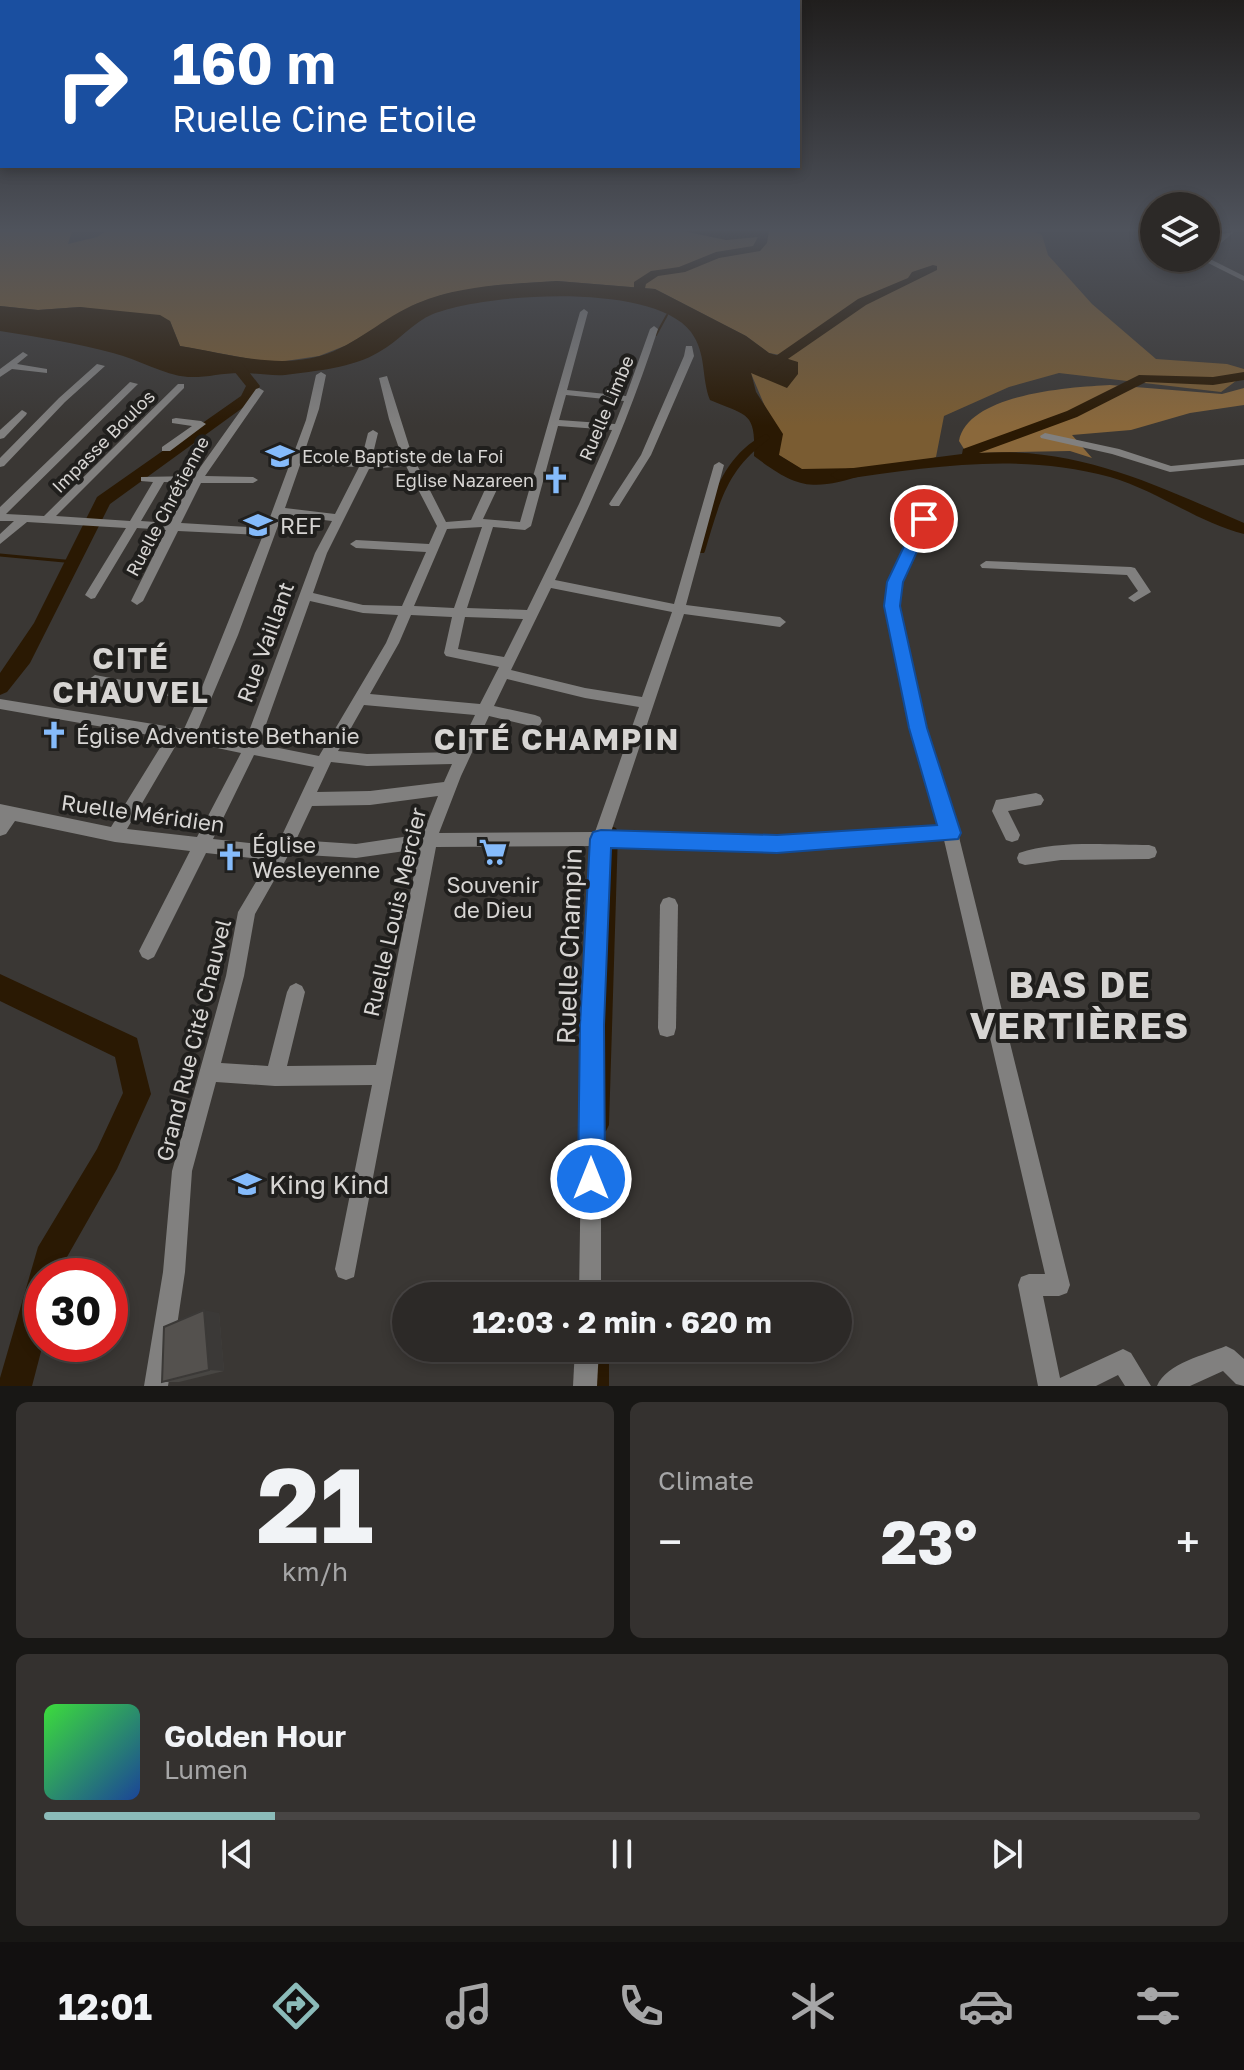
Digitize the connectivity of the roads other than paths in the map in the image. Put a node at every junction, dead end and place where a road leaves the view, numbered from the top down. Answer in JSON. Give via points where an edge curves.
{"nodes":[{"id":1,"x":584,"y":312,"type":"dead end"},
{"id":2,"x":654,"y":329,"type":"dead end"},
{"id":3,"x":689,"y":348,"type":"dead end"},
{"id":4,"x":23,"y":355,"type":"dead end"},
{"id":5,"x":10,"y":366,"type":"junction"},
{"id":6,"x":100,"y":366,"type":"dead end"},
{"id":7,"x":44,"y":371,"type":"dead end"},
{"id":8,"x":0,"y":374,"type":"edge"},
{"id":9,"x":321,"y":375,"type":"dead end"},
{"id":10,"x":384,"y":378,"type":"dead end"},
{"id":11,"x":133,"y":384,"type":"dead end"},
{"id":12,"x":181,"y":386,"type":"dead end"},
{"id":13,"x":259,"y":391,"type":"dead end"},
{"id":14,"x":563,"y":392,"type":"junction"},
{"id":15,"x":629,"y":399,"type":"junction"},
{"id":16,"x":0,"y":420,"type":"edge"},
{"id":17,"x":176,"y":421,"type":"dead end"},
{"id":18,"x":555,"y":423,"type":"junction"},
{"id":19,"x":617,"y":427,"type":"junction"},
{"id":20,"x":373,"y":433,"type":"dead end"},
{"id":21,"x":0,"y":436,"type":"edge"},
{"id":22,"x":1045,"y":436,"type":"dead end"},
{"id":23,"x":166,"y":449,"type":"dead end"},
{"id":24,"x":296,"y":462,"type":"junction"},
{"id":25,"x":1244,"y":462,"type":"edge"},
{"id":26,"x":409,"y":463,"type":"junction"},
{"id":27,"x":0,"y":464,"type":"edge"},
{"id":28,"x":366,"y":465,"type":"junction"},
{"id":29,"x":719,"y":465,"type":"dead end"},
{"id":30,"x":145,"y":479,"type":"dead end"},
{"id":31,"x":161,"y":479,"type":"junction"},
{"id":32,"x":197,"y":480,"type":"junction"},
{"id":33,"x":253,"y":480,"type":"dead end"},
{"id":34,"x":494,"y":483,"type":"dead end"},
{"id":35,"x":586,"y":499,"type":"joint"},
{"id":36,"x":615,"y":504,"type":"dead end"},
{"id":37,"x":279,"y":511,"type":"junction"},
{"id":38,"x":0,"y":515,"type":"edge"},
{"id":39,"x":25,"y":518,"type":"junction"},
{"id":40,"x":340,"y":518,"type":"junction"},
{"id":41,"x":47,"y":519,"type":"junction"},
{"id":42,"x":924,"y":519,"type":"dead end"},
{"id":43,"x":482,"y":523,"type":"junction"},
{"id":44,"x":132,"y":524,"type":"junction"},
{"id":45,"x":443,"y":526,"type":"junction"},
{"id":46,"x":173,"y":527,"type":"junction"},
{"id":47,"x":271,"y":532,"type":"junction"},
{"id":48,"x":0,"y":540,"type":"edge"},
{"id":49,"x":356,"y":544,"type":"dead end"},
{"id":50,"x":433,"y":548,"type":"junction"},
{"id":51,"x":986,"y":565,"type":"dead end"},
{"id":52,"x":546,"y":583,"type":"junction"},
{"id":53,"x":91,"y":595,"type":"dead end"},
{"id":54,"x":305,"y":596,"type":"junction"},
{"id":55,"x":1134,"y":598,"type":"dead end"},
{"id":56,"x":137,"y":601,"type":"dead end"},
{"id":57,"x":679,"y":609,"type":"junction"},
{"id":58,"x":406,"y":612,"type":"junction"},
{"id":59,"x":459,"y":613,"type":"junction"},
{"id":60,"x":531,"y":615,"type":"junction"},
{"id":61,"x":780,"y":622,"type":"dead end"},
{"id":62,"x":505,"y":668,"type":"junction"},
{"id":63,"x":95,"y":680,"type":"dead end"},
{"id":64,"x":207,"y":693,"type":"junction"},
{"id":65,"x":360,"y":699,"type":"junction"},
{"id":66,"x":646,"y":703,"type":"junction"},
{"id":67,"x":0,"y":704,"type":"edge"},
{"id":68,"x":485,"y":710,"type":"junction"},
{"id":69,"x":535,"y":721,"type":"dead end"},
{"id":70,"x":182,"y":735,"type":"junction"},
{"id":71,"x":250,"y":749,"type":"junction"},
{"id":72,"x":462,"y":758,"type":"junction"},
{"id":73,"x":325,"y":760,"type":"junction"},
{"id":74,"x":446,"y":788,"type":"junction"},
{"id":75,"x":307,"y":799,"type":"junction"},
{"id":76,"x":1036,"y":800,"type":"dead end"},
{"id":77,"x":6,"y":812,"type":"edge"},
{"id":78,"x":0,"y":829,"type":"edge"},
{"id":79,"x":950,"y":833,"type":"junction"},
{"id":80,"x":115,"y":835,"type":"junction"},
{"id":81,"x":1012,"y":835,"type":"dead end"},
{"id":82,"x":601,"y":839,"type":"junction"},
{"id":83,"x":429,"y":840,"type":"junction"},
{"id":84,"x":203,"y":844,"type":"junction"},
{"id":85,"x":283,"y":851,"type":"junction"},
{"id":86,"x":1149,"y":852,"type":"dead end"},
{"id":87,"x":1025,"y":858,"type":"dead end"},
{"id":88,"x":669,"y":905,"type":"dead end"},
{"id":89,"x":148,"y":951,"type":"dead end"},
{"id":90,"x":296,"y":992,"type":"dead end"},
{"id":91,"x":667,"y":1028,"type":"dead end"},
{"id":92,"x":211,"y":1072,"type":"junction"},
{"id":93,"x":381,"y":1075,"type":"junction"},
{"id":94,"x":275,"y":1076,"type":"junction"},
{"id":95,"x":346,"y":1269,"type":"dead end"},
{"id":96,"x":590,"y":1282,"type":"edge"},
{"id":97,"x":586,"y":1362,"type":"edge"},
{"id":98,"x":1244,"y":1376,"type":"edge"},
{"id":99,"x":156,"y":1386,"type":"edge"},
{"id":100,"x":585,"y":1386,"type":"edge"},
{"id":101,"x":1050,"y":1386,"type":"edge"},
{"id":102,"x":1069,"y":1386,"type":"edge"},
{"id":103,"x":1139,"y":1386,"type":"edge"},
{"id":104,"x":1169,"y":1386,"type":"edge"}],
"edges":[{"from":1,"to":14,"type":"street"},
{"from":2,"to":15,"type":"street","name":"Ruelle Limbe"},
{"from":3,"to":36,"type":"street","via":[[646,455]]},
{"from":4,"to":5,"type":"street"},
{"from":5,"to":7,"type":"street"},
{"from":5,"to":8,"type":"street"},
{"from":6,"to":27,"type":"street"},
{"from":9,"to":24,"type":"street","via":[[317,405]]},
{"from":10,"to":26,"type":"street","via":[[394,427]]},
{"from":11,"to":38,"type":"street"},
{"from":12,"to":41,"type":"street","name":"Impasse Boulos"},
{"from":13,"to":32,"type":"street","name":"Ruelle Chrétienne"},
{"from":14,"to":15,"type":"street"},
{"from":14,"to":18,"type":"street"},
{"from":15,"to":19,"type":"street","name":"Ruelle Limbe"},
{"from":16,"to":21,"type":"street","via":[[19,417]]},
{"from":17,"to":23,"type":"street","via":[[201,424]]},
{"from":18,"to":19,"type":"street"},
{"from":18,"to":43,"type":"street","via":[[525,526]]},
{"from":19,"to":35,"type":"street","name":"Ruelle Limbe"},
{"from":20,"to":28,"type":"street","name":"Rue Vaillant"},
{"from":22,"to":25,"type":"street","via":[[1170,469]]},
{"from":24,"to":28,"type":"street"},
{"from":24,"to":37,"type":"street"},
{"from":26,"to":28,"type":"street"},
{"from":26,"to":45,"type":"street"},
{"from":28,"to":40,"type":"street","name":"Rue Vaillant"},
{"from":29,"to":57,"type":"street","name":"Ruelle Champin"},
{"from":30,"to":31,"type":"street"},
{"from":31,"to":32,"type":"street"},
{"from":31,"to":44,"type":"street"},
{"from":32,"to":33,"type":"street"},
{"from":32,"to":46,"type":"street","name":"Ruelle Chrétienne"},
{"from":34,"to":43,"type":"street"},
{"from":35,"to":52,"type":"street","name":"Ruelle Louis Mercier"},
{"from":37,"to":40,"type":"street"},
{"from":37,"to":47,"type":"street"},
{"from":38,"to":39,"type":"street"},
{"from":39,"to":41,"type":"street"},
{"from":39,"to":48,"type":"street"},
{"from":40,"to":54,"type":"street","name":"Rue Vaillant"},
{"from":41,"to":44,"type":"street"},
{"from":42,"to":79,"type":"street","via":[[895,582],[892,606],[918,728]]},
{"from":43,"to":45,"type":"street"},
{"from":43,"to":59,"type":"street"},
{"from":44,"to":46,"type":"street"},
{"from":44,"to":53,"type":"street"},
{"from":45,"to":50,"type":"street","name":"Grand Rue Cité Chauvel"},
{"from":46,"to":47,"type":"street"},
{"from":46,"to":56,"type":"street","name":"Ruelle Chrétienne"},
{"from":47,"to":64,"type":"street"},
{"from":49,"to":50,"type":"street"},
{"from":50,"to":58,"type":"street","name":"Grand Rue Cité Chauvel"},
{"from":51,"to":55,"type":"street","via":[[1131,571],[1145,592]]},
{"from":52,"to":57,"type":"street"},
{"from":52,"to":60,"type":"street","name":"Ruelle Louis Mercier"},
{"from":54,"to":58,"type":"street"},
{"from":54,"to":71,"type":"street","name":"Rue Vaillant"},
{"from":57,"to":61,"type":"street"},
{"from":57,"to":66,"type":"street","name":"Ruelle Champin"},
{"from":58,"to":59,"type":"street"},
{"from":58,"to":65,"type":"street","name":"Grand Rue Cité Chauvel"},
{"from":59,"to":60,"type":"street"},
{"from":59,"to":62,"type":"street","via":[[451,653]]},
{"from":60,"to":62,"type":"street","name":"Ruelle Louis Mercier"},
{"from":62,"to":66,"type":"street","via":[[585,693]]},
{"from":62,"to":68,"type":"street","name":"Ruelle Louis Mercier"},
{"from":63,"to":64,"type":"street"},
{"from":64,"to":70,"type":"street"},
{"from":65,"to":68,"type":"street"},
{"from":65,"to":73,"type":"street","name":"Grand Rue Cité Chauvel"},
{"from":66,"to":82,"type":"street","name":"Ruelle Champin"},
{"from":67,"to":70,"type":"street"},
{"from":68,"to":69,"type":"street"},
{"from":68,"to":72,"type":"street","name":"Ruelle Louis Mercier"},
{"from":70,"to":71,"type":"street"},
{"from":70,"to":80,"type":"street"},
{"from":71,"to":73,"type":"street"},
{"from":71,"to":84,"type":"street","name":"Rue Vaillant"},
{"from":72,"to":73,"type":"street"},
{"from":72,"to":74,"type":"street","name":"Ruelle Louis Mercier"},
{"from":73,"to":75,"type":"street","name":"Grand Rue Cité Chauvel"},
{"from":74,"to":75,"type":"street"},
{"from":74,"to":83,"type":"street","name":"Ruelle Louis Mercier"},
{"from":75,"to":85,"type":"street","name":"Grand Rue Cité Chauvel"},
{"from":76,"to":81,"type":"street","via":[[1002,805]]},
{"from":77,"to":78,"type":"street"},
{"from":77,"to":80,"type":"street","name":"Ruelle Méridien"},
{"from":79,"to":82,"type":"street","name":"Ruelle Méridien","via":[[777,844]]},
{"from":79,"to":101,"type":"street","via":[[1059,1285],[1029,1285]]},
{"from":80,"to":84,"type":"street","name":"Ruelle Méridien"},
{"from":82,"to":83,"type":"street","name":"Ruelle Méridien"},
{"from":82,"to":96,"type":"street","name":"Ruelle Champin","via":[[592,1025]]},
{"from":83,"to":85,"type":"street","name":"Ruelle Méridien","via":[[356,851]]},
{"from":83,"to":93,"type":"street","name":"Ruelle Louis Mercier"},
{"from":84,"to":85,"type":"street","name":"Ruelle Méridien"},
{"from":84,"to":89,"type":"street","name":"Rue Vaillant"},
{"from":85,"to":92,"type":"street","name":"Grand Rue Cité Chauvel","via":[[247,912]]},
{"from":86,"to":87,"type":"street"},
{"from":88,"to":91,"type":"street"},
{"from":90,"to":94,"type":"street"},
{"from":92,"to":94,"type":"street"},
{"from":92,"to":99,"type":"street","name":"Grand Rue Cité Chauvel","via":[[182,1171],[174,1272]]},
{"from":93,"to":94,"type":"street"},
{"from":93,"to":95,"type":"street","name":"Ruelle Louis Mercier"},
{"from":97,"to":100,"type":"street"},
{"from":98,"to":104,"type":"street","via":[[1226,1358]]},
{"from":102,"to":103,"type":"street","via":[[1123,1361]]}]}
